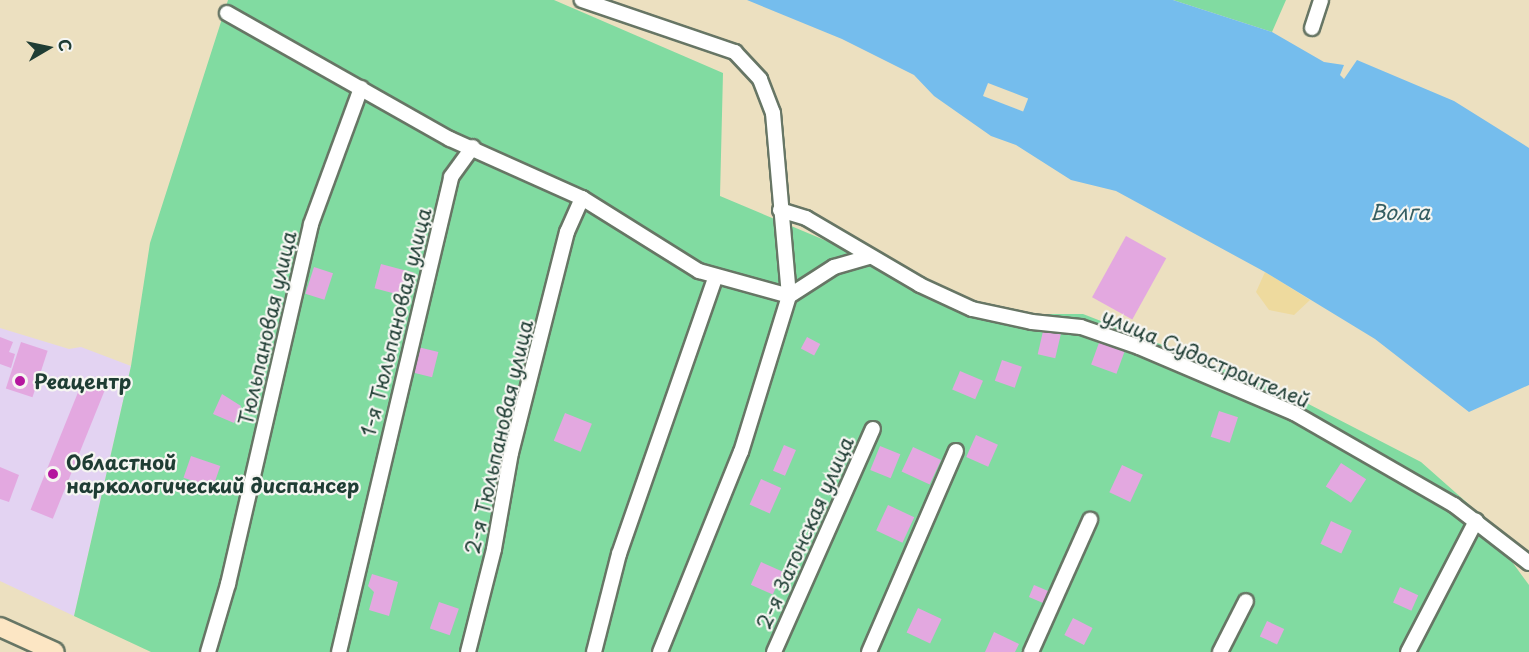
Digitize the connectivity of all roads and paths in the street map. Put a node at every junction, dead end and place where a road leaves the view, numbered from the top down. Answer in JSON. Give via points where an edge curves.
{"nodes":[{"id":1,"x":582,"y":0,"type":"edge"},
{"id":2,"x":1321,"y":0,"type":"edge"},
{"id":3,"x":227,"y":13,"type":"dead end"},
{"id":4,"x":1311,"y":28,"type":"dead end"},
{"id":5,"x":361,"y":88,"type":"junction"},
{"id":6,"x":473,"y":147,"type":"junction"},
{"id":7,"x":582,"y":198,"type":"junction"},
{"id":8,"x":780,"y":210,"type":"junction"},
{"id":9,"x":870,"y":257,"type":"junction"},
{"id":10,"x":715,"y":278,"type":"junction"},
{"id":11,"x":789,"y":296,"type":"junction"},
{"id":12,"x":873,"y":429,"type":"dead end"},
{"id":13,"x":956,"y":451,"type":"dead end"},
{"id":14,"x":1090,"y":520,"type":"dead end"},
{"id":15,"x":1476,"y":521,"type":"junction"},
{"id":16,"x":1529,"y":563,"type":"edge"},
{"id":17,"x":1246,"y":601,"type":"dead end"},
{"id":18,"x":0,"y":627,"type":"edge"},
{"id":19,"x":55,"y":652,"type":"edge"},
{"id":20,"x":208,"y":652,"type":"edge"},
{"id":21,"x":339,"y":652,"type":"edge"},
{"id":22,"x":468,"y":652,"type":"edge"},
{"id":23,"x":594,"y":652,"type":"edge"},
{"id":24,"x":660,"y":652,"type":"edge"},
{"id":25,"x":774,"y":652,"type":"edge"},
{"id":26,"x":869,"y":652,"type":"edge"},
{"id":27,"x":1032,"y":652,"type":"edge"},
{"id":28,"x":1220,"y":652,"type":"edge"},
{"id":29,"x":1408,"y":652,"type":"edge"}],
"edges":[{"from":1,"to":8,"type":"street","via":[[686,32],[735,52],[749,64],[769,96],[773,113]]},
{"from":2,"to":4,"type":"street"},
{"from":3,"to":5,"type":"street"},
{"from":5,"to":6,"type":"street","via":[[450,139]]},
{"from":5,"to":20,"type":"street","name":"Тюльпановая улица","via":[[311,224],[228,584]]},
{"from":6,"to":7,"type":"street"},
{"from":6,"to":21,"type":"street","name":"1-я Тюльпановая улица","via":[[452,177]]},
{"from":7,"to":10,"type":"street"},
{"from":7,"to":22,"type":"street","name":"2-я Тюльпановая улица","via":[[567,232],[511,453],[494,549]]},
{"from":8,"to":9,"type":"street","name":"улица Судостроителей","via":[[806,218]]},
{"from":8,"to":11,"type":"street"},
{"from":9,"to":11,"type":"street","via":[[834,267]]},
{"from":9,"to":15,"type":"street","name":"улица Судостроителей","via":[[972,309],[1032,322],[1081,327],[1139,347],[1294,413],[1452,503]]},
{"from":10,"to":11,"type":"street"},
{"from":10,"to":23,"type":"street","via":[[619,554]]},
{"from":11,"to":24,"type":"street","via":[[741,452]]},
{"from":12,"to":25,"type":"street","name":"2-я Затонская улица"},
{"from":13,"to":26,"type":"street"},
{"from":14,"to":27,"type":"street"},
{"from":15,"to":16,"type":"street","name":"улица Судостроителей"},
{"from":15,"to":29,"type":"street"},
{"from":17,"to":28,"type":"street"},
{"from":18,"to":19,"type":"main road"}]}
